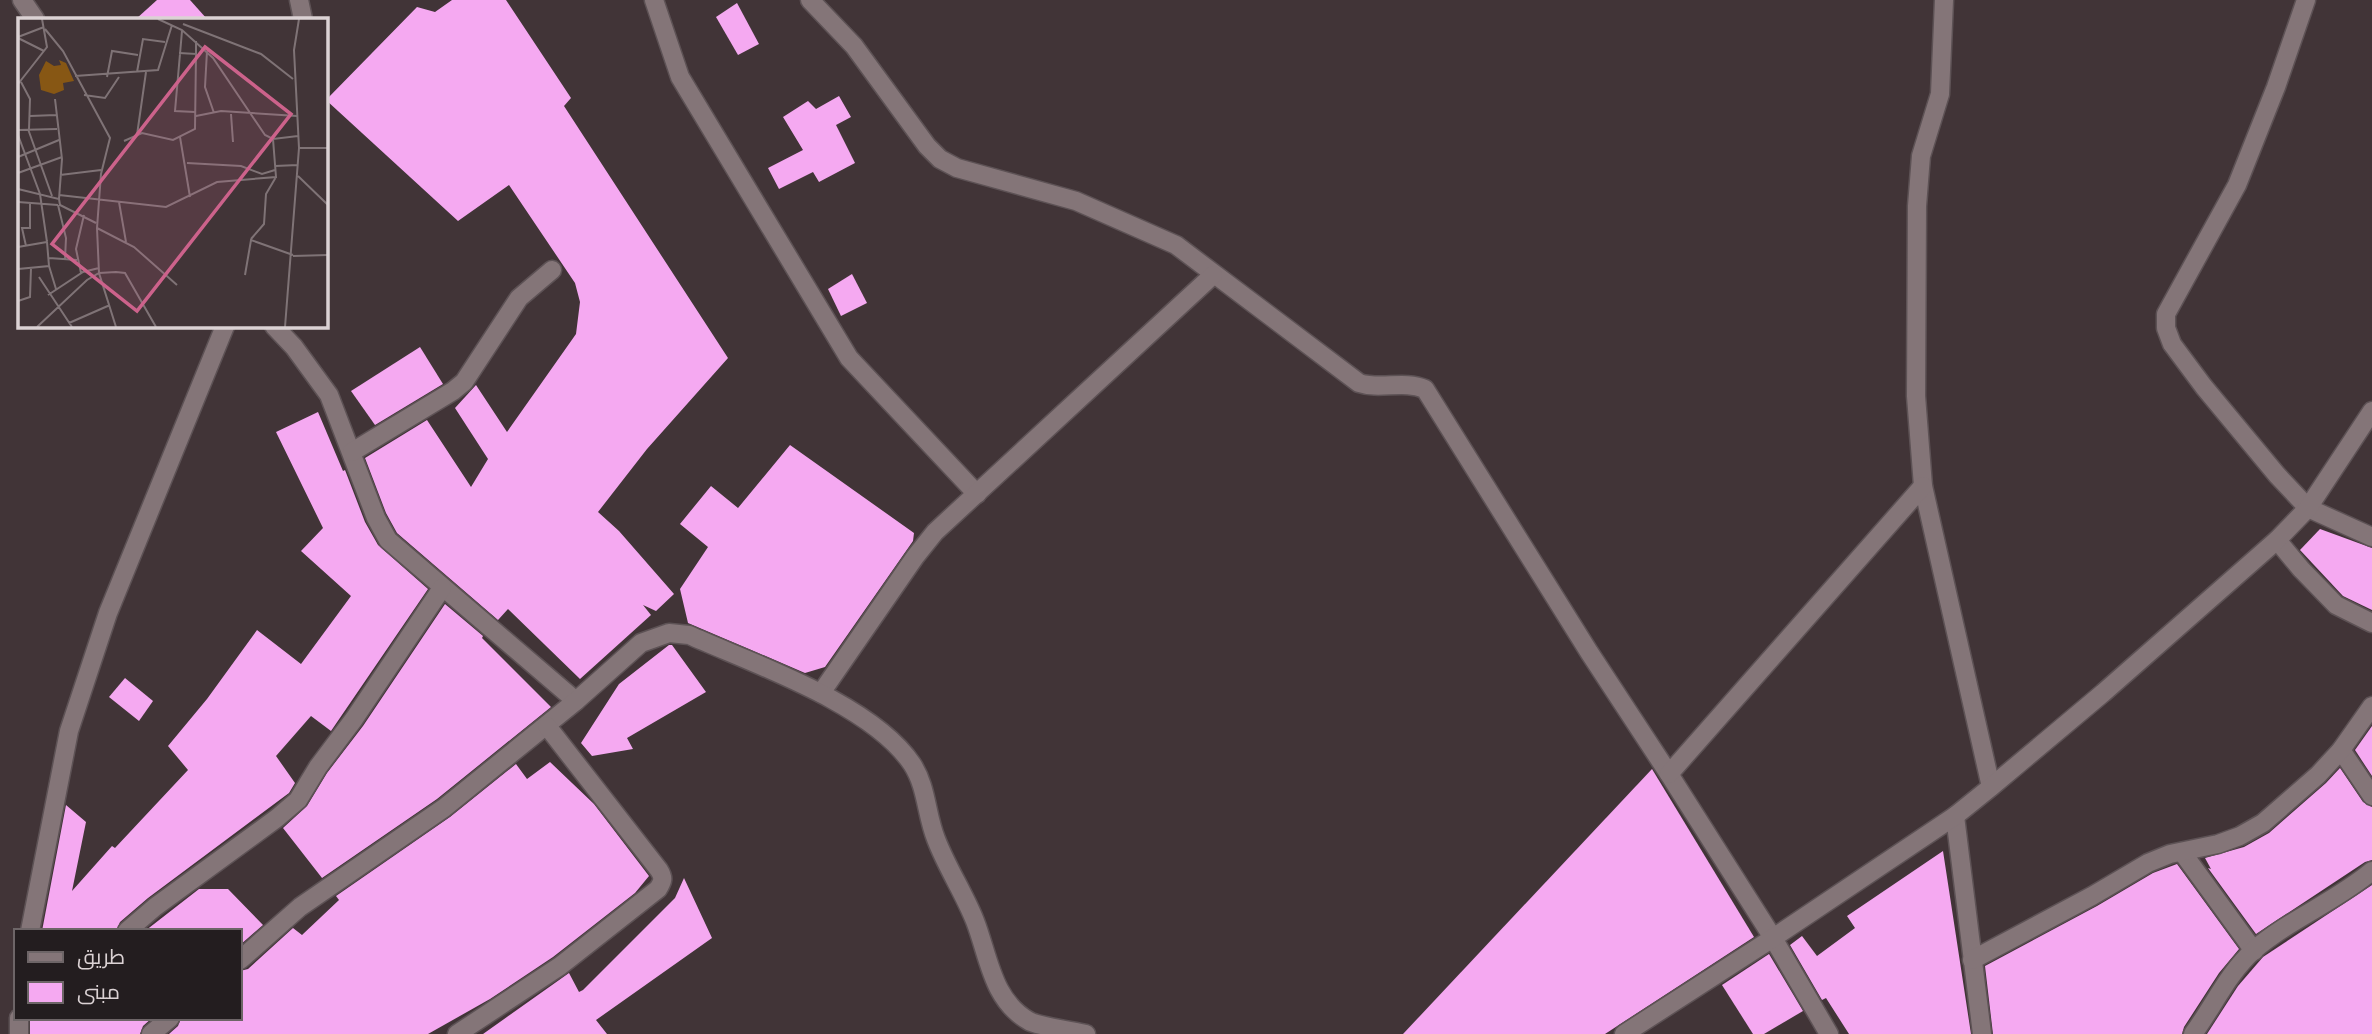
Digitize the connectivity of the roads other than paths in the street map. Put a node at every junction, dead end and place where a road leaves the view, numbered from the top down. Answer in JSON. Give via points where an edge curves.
{"nodes":[{"id":1,"x":22,"y":0,"type":"edge"},
{"id":2,"x":299,"y":0,"type":"edge"},
{"id":3,"x":654,"y":0,"type":"edge"},
{"id":4,"x":810,"y":0,"type":"edge"},
{"id":5,"x":1944,"y":0,"type":"edge"},
{"id":6,"x":2306,"y":0,"type":"edge"},
{"id":7,"x":34,"y":18,"type":"edge"},
{"id":8,"x":303,"y":18,"type":"edge"},
{"id":9,"x":552,"y":270,"type":"dead end"},
{"id":10,"x":1213,"y":275,"type":"junction"},
{"id":11,"x":225,"y":327,"type":"edge"},
{"id":12,"x":275,"y":327,"type":"edge"},
{"id":13,"x":2372,"y":411,"type":"edge"},
{"id":14,"x":352,"y":452,"type":"junction"},
{"id":15,"x":1923,"y":486,"type":"junction"},
{"id":16,"x":976,"y":494,"type":"junction"},
{"id":17,"x":2308,"y":508,"type":"junction"},
{"id":18,"x":2372,"y":537,"type":"edge"},
{"id":19,"x":2277,"y":540,"type":"junction"},
{"id":20,"x":442,"y":588,"type":"junction"},
{"id":21,"x":2372,"y":623,"type":"edge"},
{"id":22,"x":821,"y":693,"type":"junction"},
{"id":23,"x":576,"y":701,"type":"junction"},
{"id":24,"x":2372,"y":706,"type":"edge"},
{"id":25,"x":547,"y":726,"type":"junction"},
{"id":26,"x":2341,"y":750,"type":"junction"},
{"id":27,"x":1669,"y":774,"type":"junction"},
{"id":28,"x":1991,"y":787,"type":"junction"},
{"id":29,"x":2372,"y":796,"type":"edge"},
{"id":30,"x":1955,"y":816,"type":"junction"},
{"id":31,"x":2182,"y":852,"type":"junction"},
{"id":32,"x":2372,"y":871,"type":"edge"},
{"id":33,"x":30,"y":929,"type":"edge"},
{"id":34,"x":129,"y":929,"type":"edge"},
{"id":35,"x":1773,"y":938,"type":"junction"},
{"id":36,"x":2254,"y":951,"type":"junction"},
{"id":37,"x":242,"y":958,"type":"edge"},
{"id":38,"x":1972,"y":960,"type":"junction"},
{"id":39,"x":168,"y":1020,"type":"edge"},
{"id":40,"x":1053,"y":1030,"type":"edge"},
{"id":41,"x":150,"y":1034,"type":"edge"},
{"id":42,"x":457,"y":1034,"type":"edge"},
{"id":43,"x":1086,"y":1034,"type":"edge"},
{"id":44,"x":1624,"y":1034,"type":"edge"},
{"id":45,"x":1829,"y":1034,"type":"edge"},
{"id":46,"x":1982,"y":1034,"type":"edge"},
{"id":47,"x":2193,"y":1034,"type":"edge"}],
"edges":[{"from":1,"to":7,"type":"street"},
{"from":2,"to":8,"type":"street"},
{"from":3,"to":16,"type":"street","via":[[680,77],[849,358]]},
{"from":4,"to":10,"type":"street","via":[[854,46],[940,159],[957,168],[1076,201],[1176,245]]},
{"from":5,"to":15,"type":"street","via":[[1940,94],[1921,156],[1917,206],[1916,396]]},
{"from":6,"to":17,"type":"street","via":[[2237,185],[2166,314],[2165,328],[2204,387]]},
{"from":9,"to":14,"type":"street","via":[[519,298],[464,382]]},
{"from":10,"to":16,"type":"street"},
{"from":10,"to":27,"type":"street","via":[[1359,383],[1416,385],[1430,395]]},
{"from":11,"to":33,"type":"street","via":[[108,613],[69,731]]},
{"from":12,"to":14,"type":"street","via":[[329,395]]},
{"from":13,"to":17,"type":"street"},
{"from":14,"to":20,"type":"street","via":[[382,533]]},
{"from":15,"to":27,"type":"street"},
{"from":15,"to":28,"type":"street"},
{"from":16,"to":22,"type":"street","via":[[915,557]]},
{"from":17,"to":18,"type":"street"},
{"from":17,"to":19,"type":"street"},
{"from":19,"to":21,"type":"street","via":[[2336,605]]},
{"from":19,"to":28,"type":"street"},
{"from":20,"to":23,"type":"street"},
{"from":20,"to":34,"type":"street","via":[[298,800]]},
{"from":22,"to":23,"type":"street","via":[[689,635],[669,633],[641,643]]},
{"from":22,"to":40,"type":"street","via":[[885,733],[911,764],[924,789],[935,838],[975,920],[995,985],[1014,1010],[1031,1023]]},
{"from":23,"to":25,"type":"street"},
{"from":24,"to":26,"type":"street"},
{"from":25,"to":37,"type":"street","via":[[444,808],[300,907]]},
{"from":25,"to":42,"type":"street","via":[[659,870],[662,882],[561,966]]},
{"from":26,"to":29,"type":"street"},
{"from":26,"to":31,"type":"street","via":[[2263,823],[2240,836]]},
{"from":27,"to":35,"type":"street"},
{"from":28,"to":30,"type":"street"},
{"from":30,"to":35,"type":"street"},
{"from":30,"to":38,"type":"street"},
{"from":31,"to":36,"type":"street"},
{"from":31,"to":38,"type":"street","via":[[2148,863]]},
{"from":32,"to":36,"type":"street"},
{"from":35,"to":44,"type":"street"},
{"from":35,"to":45,"type":"street"},
{"from":36,"to":47,"type":"street"},
{"from":38,"to":46,"type":"street"},
{"from":39,"to":41,"type":"street"},
{"from":40,"to":43,"type":"street"}]}
